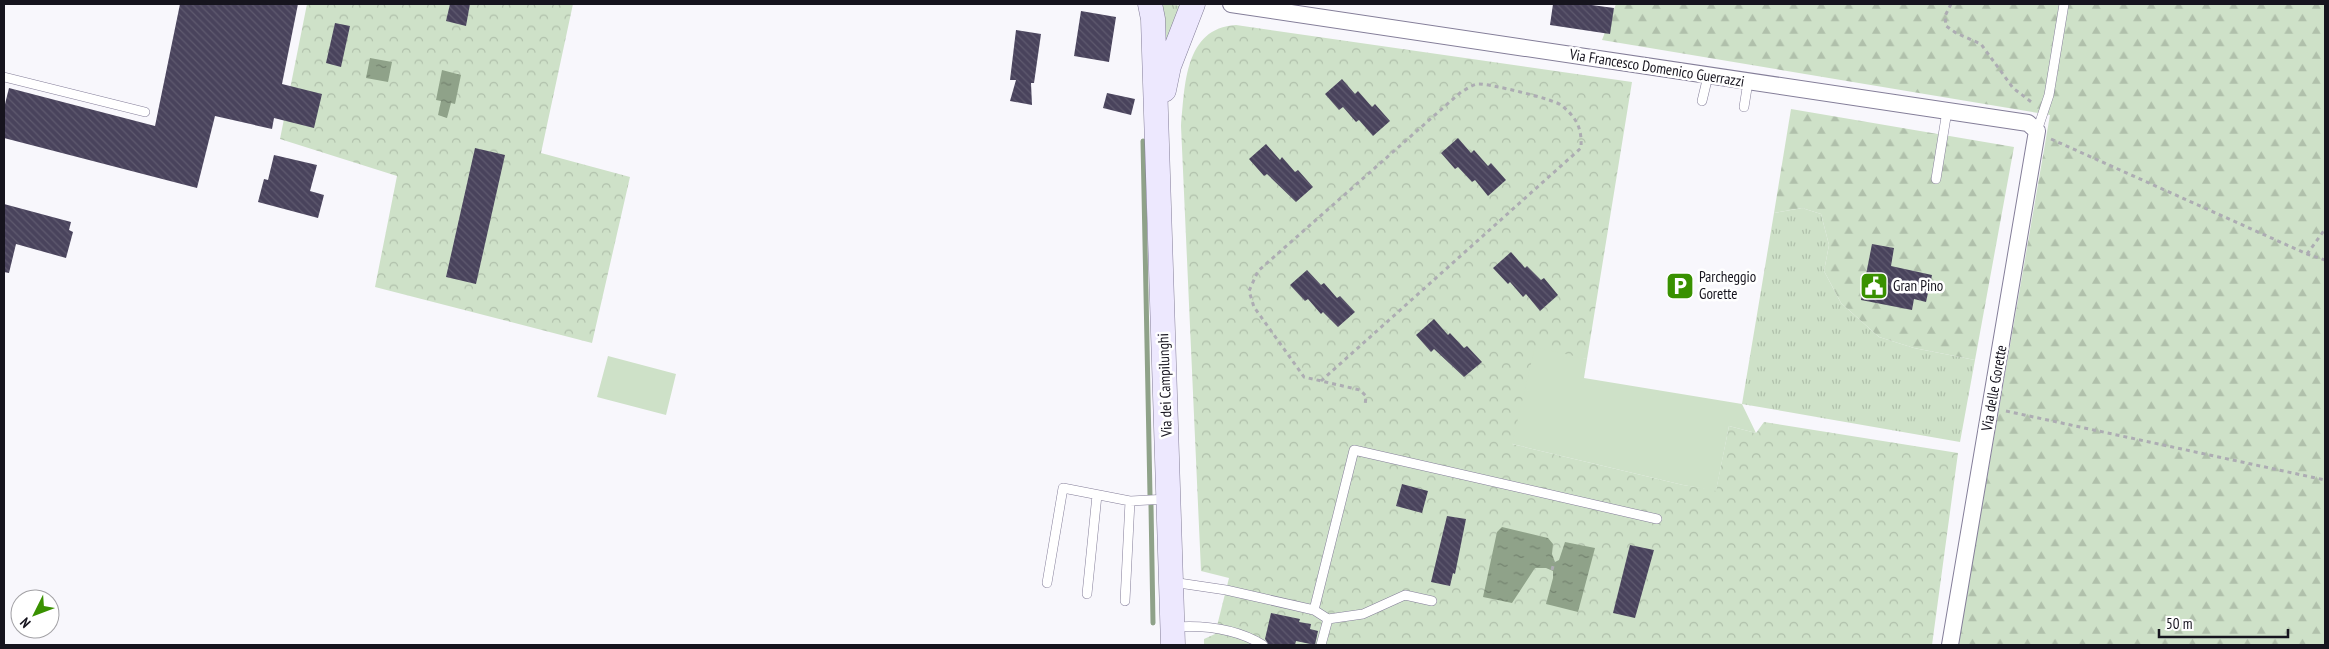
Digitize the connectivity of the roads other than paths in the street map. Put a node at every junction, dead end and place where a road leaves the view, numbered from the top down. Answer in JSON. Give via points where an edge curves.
{"nodes":[{"id":1,"x":1150,"y":4,"type":"edge"},
{"id":2,"x":1193,"y":4,"type":"edge"},
{"id":3,"x":1231,"y":4,"type":"edge"},
{"id":4,"x":2064,"y":4,"type":"edge"},
{"id":5,"x":1268,"y":7,"type":"edge"},
{"id":6,"x":1708,"y":76,"type":"junction"},
{"id":7,"x":4,"y":77,"type":"edge"},
{"id":8,"x":1748,"y":82,"type":"junction"},
{"id":9,"x":1702,"y":101,"type":"dead end"},
{"id":10,"x":1744,"y":107,"type":"dead end"},
{"id":11,"x":1947,"y":111,"type":"junction"},
{"id":12,"x":145,"y":112,"type":"dead end"},
{"id":13,"x":1157,"y":124,"type":"junction"},
{"id":14,"x":2037,"y":132,"type":"junction"},
{"id":15,"x":1936,"y":179,"type":"dead end"},
{"id":16,"x":1098,"y":494,"type":"junction"},
{"id":17,"x":1169,"y":498,"type":"junction"},
{"id":18,"x":1130,"y":501,"type":"junction"},
{"id":19,"x":1657,"y":520,"type":"dead end"},
{"id":20,"x":1171,"y":582,"type":"junction"},
{"id":21,"x":1047,"y":583,"type":"dead end"},
{"id":22,"x":1088,"y":594,"type":"dead end"},
{"id":23,"x":1432,"y":600,"type":"dead end"},
{"id":24,"x":1125,"y":601,"type":"dead end"},
{"id":25,"x":1314,"y":610,"type":"junction"},
{"id":26,"x":1328,"y":619,"type":"junction"},
{"id":27,"x":1173,"y":636,"type":"edge"},
{"id":28,"x":1263,"y":645,"type":"edge"},
{"id":29,"x":1320,"y":645,"type":"edge"},
{"id":30,"x":1950,"y":645,"type":"edge"}],
"edges":[{"from":1,"to":13,"type":"street","name":"Via dei Campilunghi"},
{"from":2,"to":13,"type":"street","name":"Via dei Campilunghi","via":[[1169,66]]},
{"from":3,"to":5,"type":"street","name":"Via Francesco Domenico Guerrazzi"},
{"from":4,"to":14,"type":"lane","via":[[2049,95]]},
{"from":5,"to":6,"type":"street","name":"Via Francesco Domenico Guerrazzi"},
{"from":6,"to":8,"type":"street","name":"Via Francesco Domenico Guerrazzi"},
{"from":6,"to":9,"type":"lane"},
{"from":7,"to":12,"type":"lane"},
{"from":8,"to":10,"type":"lane"},
{"from":8,"to":11,"type":"street","name":"Via Francesco Domenico Guerrazzi"},
{"from":11,"to":14,"type":"street","name":"Via Francesco Domenico Guerrazzi","via":[[2028,123]]},
{"from":11,"to":15,"type":"lane"},
{"from":13,"to":17,"type":"street","name":"Via dei Campilunghi"},
{"from":14,"to":30,"type":"street","name":"Via delle Gorette"},
{"from":16,"to":18,"type":"lane"},
{"from":16,"to":21,"type":"lane","via":[[1064,488]]},
{"from":16,"to":22,"type":"lane"},
{"from":17,"to":18,"type":"lane"},
{"from":17,"to":20,"type":"street","name":"Via dei Campilunghi"},
{"from":18,"to":24,"type":"lane"},
{"from":19,"to":25,"type":"lane","via":[[1354,450]]},
{"from":20,"to":25,"type":"lane","via":[[1226,590]]},
{"from":20,"to":27,"type":"street","name":"Via dei Campilunghi"},
{"from":23,"to":26,"type":"lane","via":[[1406,595],[1363,614]]},
{"from":25,"to":26,"type":"lane"},
{"from":26,"to":29,"type":"lane"},
{"from":27,"to":28,"type":"lane","via":[[1201,625],[1251,638]]}]}
